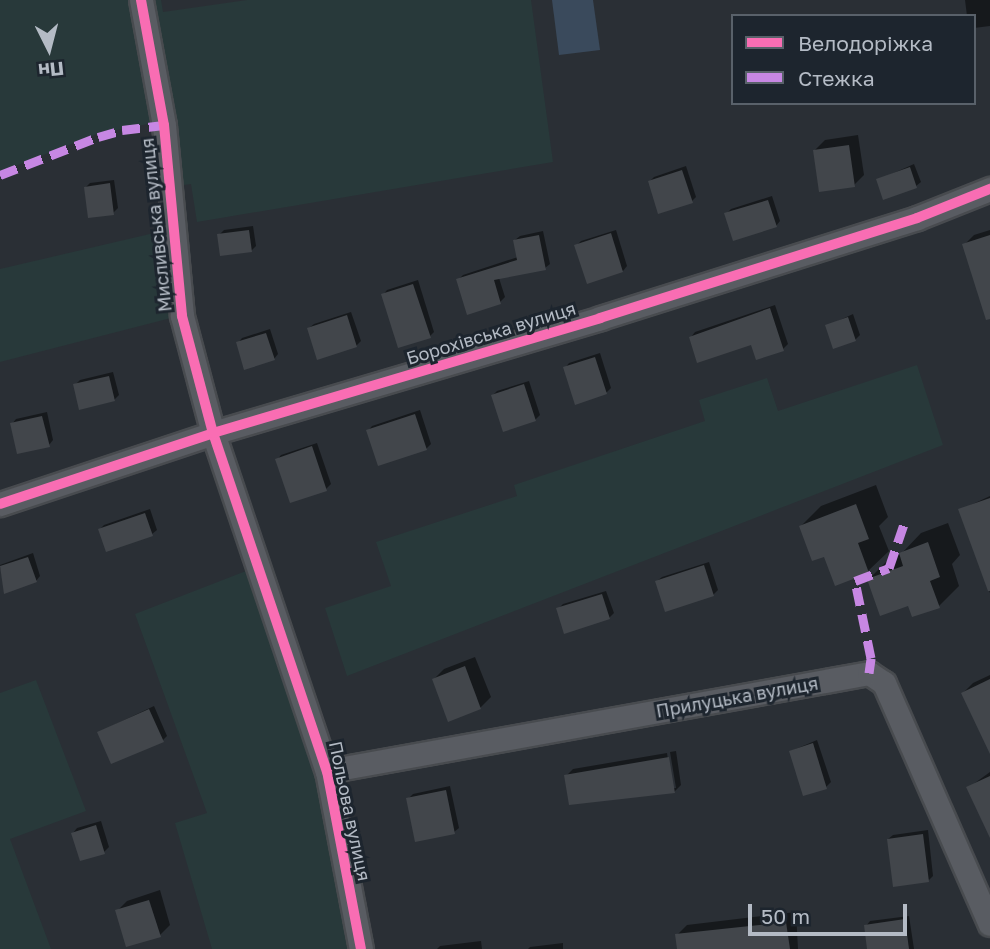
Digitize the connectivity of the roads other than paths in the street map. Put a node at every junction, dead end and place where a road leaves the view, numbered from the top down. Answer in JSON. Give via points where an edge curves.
{"nodes":[{"id":1,"x":141,"y":0,"type":"edge"},
{"id":2,"x":990,"y":189,"type":"edge"},
{"id":3,"x":213,"y":433,"type":"junction"},
{"id":4,"x":0,"y":504,"type":"edge"},
{"id":5,"x":272,"y":602,"type":"joint"},
{"id":6,"x":327,"y":771,"type":"junction"},
{"id":7,"x":990,"y":925,"type":"edge"},
{"id":8,"x":361,"y":949,"type":"edge"}],
"edges":[{"from":1,"to":3,"type":"street","name":"Мисливська вулиця","via":[[164,125],[182,316]]},
{"from":2,"to":3,"type":"street","name":"Борохівська вулиця","via":[[917,218],[600,318]]},
{"from":3,"to":4,"type":"street","name":"Борохівська вулиця"},
{"from":3,"to":5,"type":"street","name":"Мисливська вулиця"},
{"from":5,"to":6,"type":"street","name":"Польова вулиця"},
{"from":6,"to":7,"type":"street","name":"Прилуцька вулиця","via":[[869,673],[884,683]]},
{"from":6,"to":8,"type":"street","name":"Польова вулиця"}]}
